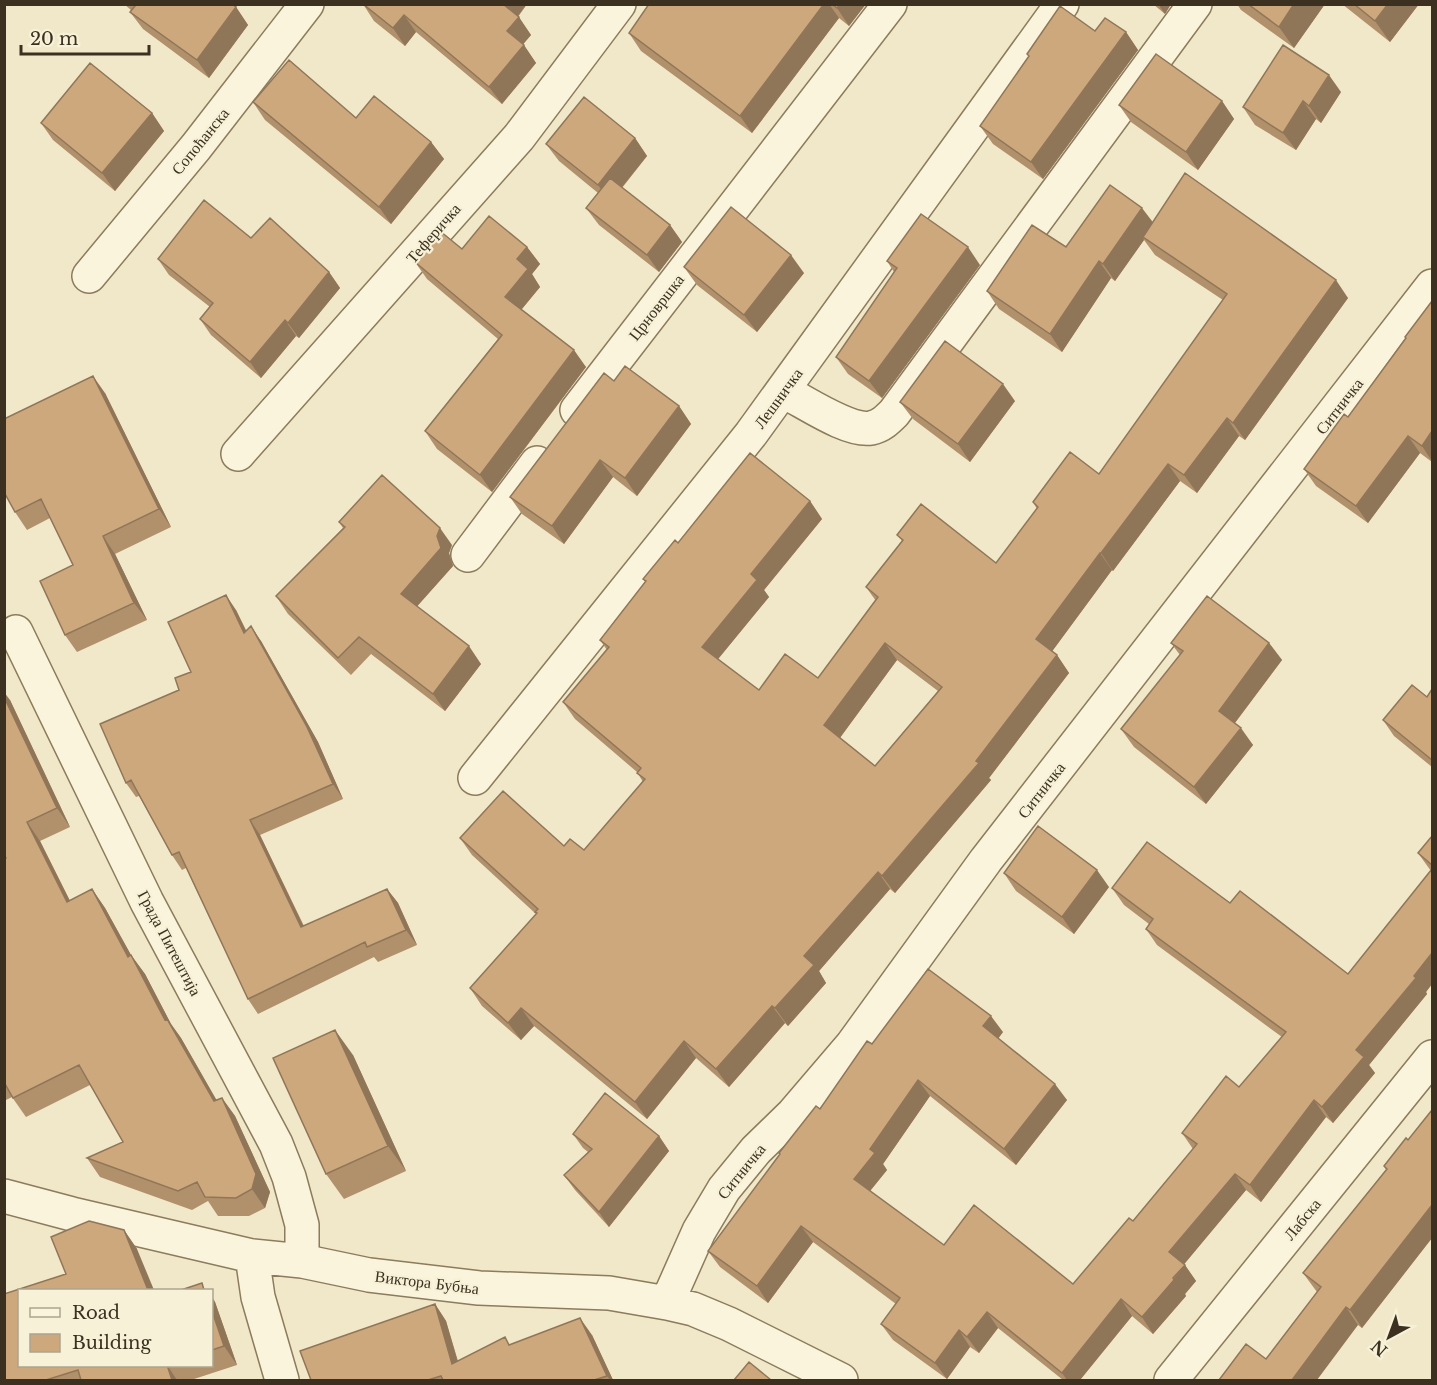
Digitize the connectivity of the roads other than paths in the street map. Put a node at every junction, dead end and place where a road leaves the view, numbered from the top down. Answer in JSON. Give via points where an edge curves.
{"nodes":[{"id":1,"x":307,"y":4,"type":"edge"},
{"id":2,"x":619,"y":4,"type":"edge"},
{"id":3,"x":890,"y":4,"type":"edge"},
{"id":4,"x":1062,"y":4,"type":"edge"},
{"id":5,"x":1195,"y":4,"type":"edge"},
{"id":6,"x":89,"y":276,"type":"dead end"},
{"id":7,"x":1432,"y":286,"type":"edge"},
{"id":8,"x":783,"y":390,"type":"junction"},
{"id":9,"x":238,"y":454,"type":"dead end"},
{"id":10,"x":468,"y":555,"type":"dead end"},
{"id":11,"x":16,"y":632,"type":"dead end"},
{"id":12,"x":475,"y":778,"type":"dead end"},
{"id":13,"x":1432,"y":1057,"type":"edge"},
{"id":14,"x":4,"y":1196,"type":"edge"},
{"id":15,"x":252,"y":1256,"type":"junction"},
{"id":16,"x":302,"y":1261,"type":"junction"},
{"id":17,"x":667,"y":1303,"type":"junction"},
{"id":18,"x":282,"y":1380,"type":"edge"},
{"id":19,"x":841,"y":1380,"type":"edge"},
{"id":20,"x":1171,"y":1380,"type":"edge"}],
"edges":[{"from":1,"to":6,"type":"street","name":"Сопоћанска"},
{"from":2,"to":9,"type":"street","name":"Теферичка","via":[[519,137]]},
{"from":3,"to":10,"type":"street","name":"Црновршка"},
{"from":4,"to":8,"type":"street","name":"Лешничка"},
{"from":5,"to":8,"type":"street","via":[[894,413],[882,424],[868,428],[847,424]]},
{"from":7,"to":17,"type":"street","name":"Ситничка","via":[[986,860],[852,1045],[724,1189],[699,1231]]},
{"from":8,"to":12,"type":"street","name":"Лешничка","via":[[752,434]]},
{"from":11,"to":16,"type":"street","name":"Града Питештија","via":[[147,902],[276,1144],[302,1224]]},
{"from":13,"to":20,"type":"street","name":"Лабска"},
{"from":14,"to":15,"type":"street","name":"Виктора Бубња"},
{"from":15,"to":16,"type":"street","name":"Виктора Бубња"},
{"from":15,"to":18,"type":"street","via":[[258,1297]]},
{"from":16,"to":17,"type":"street","name":"Виктора Бубња","via":[[369,1275],[479,1288],[609,1293]]},
{"from":17,"to":19,"type":"street","name":"Виктора Бубња","via":[[729,1324]]}]}
